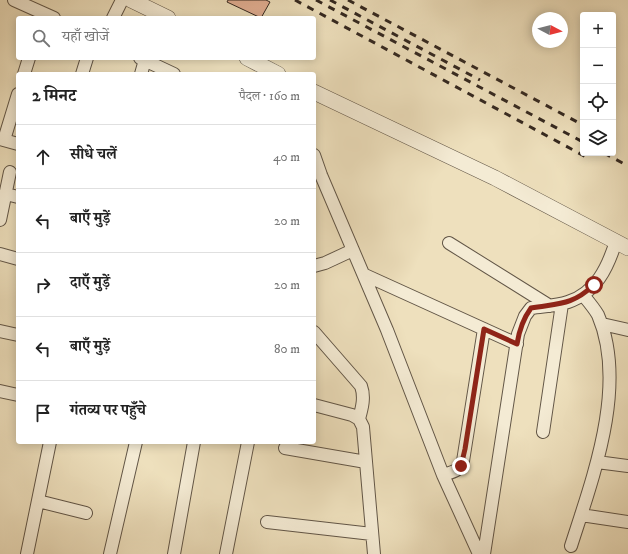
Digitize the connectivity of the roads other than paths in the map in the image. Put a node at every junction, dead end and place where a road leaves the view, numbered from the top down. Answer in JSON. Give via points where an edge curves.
{"nodes":[{"id":1,"x":14,"y":0,"type":"edge"},
{"id":2,"x":122,"y":0,"type":"edge"},
{"id":3,"x":131,"y":0,"type":"edge"},
{"id":4,"x":42,"y":15,"type":"edge"},
{"id":5,"x":114,"y":16,"type":"edge"},
{"id":6,"x":164,"y":16,"type":"edge"},
{"id":7,"x":28,"y":60,"type":"edge"},
{"id":8,"x":86,"y":60,"type":"edge"},
{"id":9,"x":143,"y":60,"type":"edge"},
{"id":10,"x":145,"y":60,"type":"edge"},
{"id":11,"x":251,"y":60,"type":"edge"},
{"id":12,"x":25,"y":72,"type":"edge"},
{"id":13,"x":83,"y":72,"type":"edge"},
{"id":14,"x":141,"y":72,"type":"edge"},
{"id":15,"x":170,"y":72,"type":"edge"},
{"id":16,"x":274,"y":72,"type":"edge"},
{"id":17,"x":316,"y":93,"type":"edge"},
{"id":18,"x":16,"y":100,"type":"edge"},
{"id":19,"x":2,"y":139,"type":"edge"},
{"id":20,"x":16,"y":143,"type":"edge"},
{"id":21,"x":316,"y":160,"type":"edge"},
{"id":22,"x":10,"y":172,"type":"dead end"},
{"id":23,"x":6,"y":194,"type":"junction"},
{"id":24,"x":16,"y":196,"type":"edge"},
{"id":25,"x":0,"y":220,"type":"edge"},
{"id":26,"x":449,"y":243,"type":"dead end"},
{"id":27,"x":622,"y":244,"type":"edge"},
{"id":28,"x":353,"y":250,"type":"junction"},
{"id":29,"x":0,"y":254,"type":"edge"},
{"id":30,"x":16,"y":258,"type":"edge"},
{"id":31,"x":316,"y":265,"type":"edge"},
{"id":32,"x":365,"y":275,"type":"junction"},
{"id":33,"x":583,"y":295,"type":"junction"},
{"id":34,"x":556,"y":305,"type":"junction"},
{"id":35,"x":602,"y":324,"type":"junction"},
{"id":36,"x":484,"y":329,"type":"junction"},
{"id":37,"x":628,"y":330,"type":"edge"},
{"id":38,"x":0,"y":331,"type":"edge"},
{"id":39,"x":316,"y":334,"type":"edge"},
{"id":40,"x":16,"y":335,"type":"edge"},
{"id":41,"x":517,"y":344,"type":"junction"},
{"id":42,"x":0,"y":391,"type":"edge"},
{"id":43,"x":16,"y":395,"type":"edge"},
{"id":44,"x":316,"y":406,"type":"edge"},
{"id":45,"x":359,"y":419,"type":"junction"},
{"id":46,"x":543,"y":432,"type":"dead end"},
{"id":47,"x":50,"y":444,"type":"edge"},
{"id":48,"x":136,"y":444,"type":"edge"},
{"id":49,"x":194,"y":444,"type":"edge"},
{"id":50,"x":248,"y":444,"type":"edge"},
{"id":51,"x":285,"y":448,"type":"dead end"},
{"id":52,"x":366,"y":462,"type":"junction"},
{"id":53,"x":597,"y":462,"type":"junction"},
{"id":54,"x":628,"y":466,"type":"edge"},
{"id":55,"x":443,"y":475,"type":"junction"},
{"id":56,"x":38,"y":501,"type":"junction"},
{"id":57,"x":86,"y":513,"type":"dead end"},
{"id":58,"x":581,"y":515,"type":"junction"},
{"id":59,"x":267,"y":522,"type":"dead end"},
{"id":60,"x":628,"y":522,"type":"edge"},
{"id":61,"x":372,"y":534,"type":"junction"},
{"id":62,"x":571,"y":546,"type":"dead end"},
{"id":63,"x":29,"y":553,"type":"edge"},
{"id":64,"x":110,"y":554,"type":"edge"},
{"id":65,"x":174,"y":554,"type":"edge"},
{"id":66,"x":226,"y":554,"type":"edge"},
{"id":67,"x":374,"y":554,"type":"edge"},
{"id":68,"x":479,"y":554,"type":"edge"},
{"id":69,"x":484,"y":554,"type":"edge"}],
"edges":[{"from":1,"to":4,"type":"street"},
{"from":2,"to":5,"type":"street"},
{"from":3,"to":6,"type":"street"},
{"from":7,"to":12,"type":"street"},
{"from":8,"to":13,"type":"street"},
{"from":9,"to":14,"type":"street"},
{"from":10,"to":15,"type":"street"},
{"from":11,"to":16,"type":"street"},
{"from":17,"to":27,"type":"street","via":[[495,178]]},
{"from":18,"to":19,"type":"street"},
{"from":19,"to":20,"type":"street"},
{"from":21,"to":28,"type":"street"},
{"from":22,"to":23,"type":"street"},
{"from":23,"to":24,"type":"street"},
{"from":23,"to":25,"type":"street"},
{"from":26,"to":34,"type":"street"},
{"from":27,"to":33,"type":"street","via":[[610,259],[601,278]]},
{"from":28,"to":31,"type":"street"},
{"from":28,"to":32,"type":"street"},
{"from":29,"to":30,"type":"street"},
{"from":32,"to":36,"type":"street"},
{"from":32,"to":55,"type":"street"},
{"from":33,"to":34,"type":"street"},
{"from":33,"to":35,"type":"street"},
{"from":34,"to":41,"type":"street","via":[[531,308],[525,316]]},
{"from":34,"to":46,"type":"street"},
{"from":35,"to":37,"type":"street"},
{"from":35,"to":53,"type":"street","via":[[611,366],[612,392]]},
{"from":36,"to":41,"type":"street"},
{"from":36,"to":55,"type":"street","via":[[463,461],[457,470]]},
{"from":38,"to":40,"type":"street"},
{"from":39,"to":45,"type":"street","via":[[361,386],[363,400]]},
{"from":41,"to":69,"type":"street"},
{"from":42,"to":43,"type":"street"},
{"from":44,"to":45,"type":"street"},
{"from":45,"to":52,"type":"street","via":[[364,427]]},
{"from":47,"to":56,"type":"street"},
{"from":48,"to":64,"type":"street"},
{"from":49,"to":65,"type":"street"},
{"from":50,"to":66,"type":"street"},
{"from":51,"to":52,"type":"street"},
{"from":52,"to":61,"type":"street"},
{"from":53,"to":54,"type":"street"},
{"from":53,"to":58,"type":"street"},
{"from":55,"to":68,"type":"street"},
{"from":56,"to":57,"type":"street"},
{"from":56,"to":63,"type":"street"},
{"from":58,"to":60,"type":"street"},
{"from":58,"to":62,"type":"street"},
{"from":59,"to":61,"type":"street"},
{"from":61,"to":67,"type":"street"}]}
